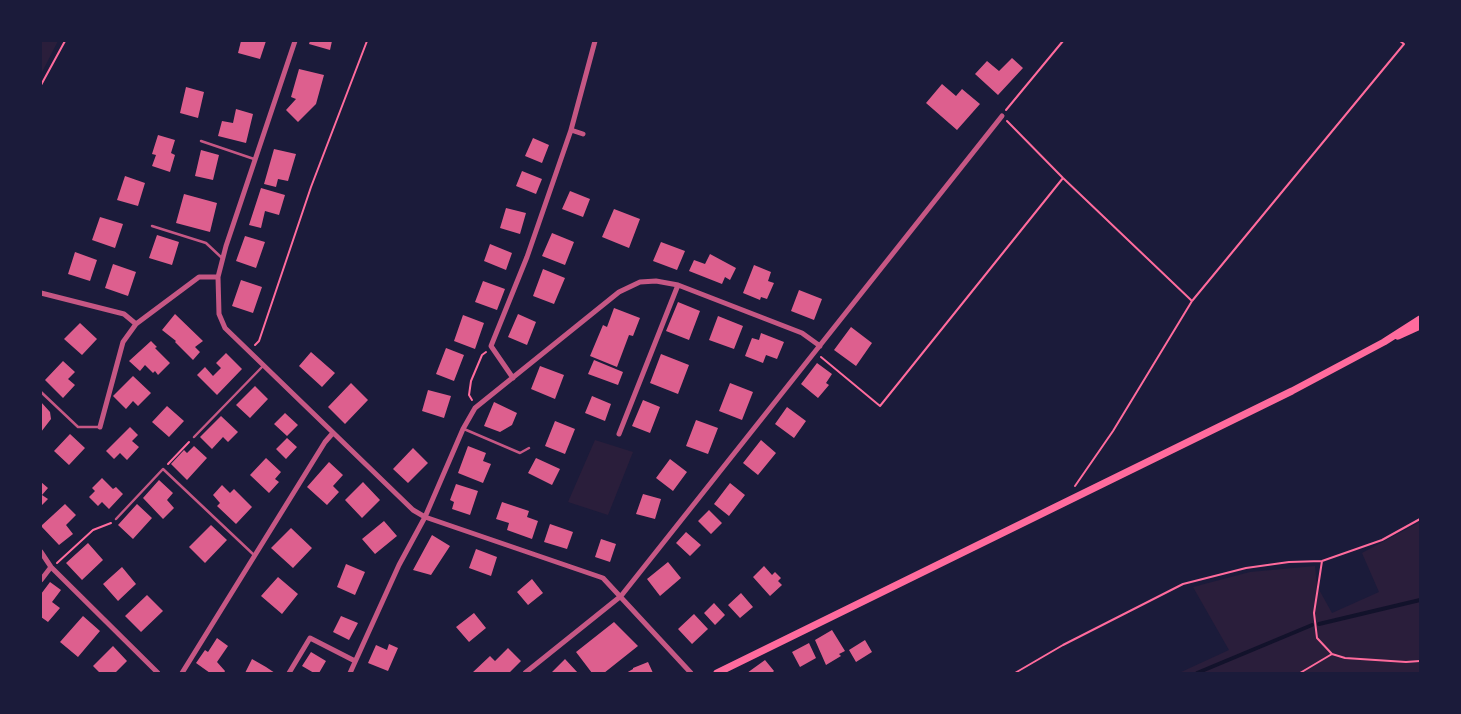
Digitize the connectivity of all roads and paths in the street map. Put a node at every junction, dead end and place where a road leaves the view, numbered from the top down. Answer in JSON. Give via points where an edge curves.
{"nodes":[{"id":1,"x":65,"y":41,"type":"edge"},
{"id":2,"x":295,"y":41,"type":"edge"},
{"id":3,"x":368,"y":41,"type":"edge"},
{"id":4,"x":596,"y":41,"type":"edge"},
{"id":5,"x":1063,"y":41,"type":"edge"},
{"id":6,"x":1400,"y":41,"type":"edge"},
{"id":7,"x":1405,"y":43,"type":"edge"},
{"id":8,"x":41,"y":85,"type":"edge"},
{"id":9,"x":1002,"y":116,"type":"junction"},
{"id":10,"x":571,"y":130,"type":"junction"},
{"id":11,"x":583,"y":134,"type":"dead end"},
{"id":12,"x":201,"y":141,"type":"dead end"},
{"id":13,"x":255,"y":160,"type":"junction"},
{"id":14,"x":1063,"y":178,"type":"junction"},
{"id":15,"x":152,"y":226,"type":"dead end"},
{"id":16,"x":223,"y":259,"type":"junction"},
{"id":17,"x":218,"y":277,"type":"junction"},
{"id":18,"x":678,"y":285,"type":"junction"},
{"id":19,"x":41,"y":293,"type":"edge"},
{"id":20,"x":1192,"y":301,"type":"junction"},
{"id":21,"x":1420,"y":319,"type":"edge"},
{"id":22,"x":136,"y":324,"type":"junction"},
{"id":23,"x":1420,"y":326,"type":"edge"},
{"id":24,"x":1384,"y":342,"type":"junction"},
{"id":25,"x":490,"y":346,"type":"junction"},
{"id":26,"x":820,"y":346,"type":"junction"},
{"id":27,"x":815,"y":352,"type":"junction"},
{"id":28,"x":248,"y":353,"type":"junction"},
{"id":29,"x":263,"y":366,"type":"junction"},
{"id":30,"x":513,"y":378,"type":"junction"},
{"id":31,"x":41,"y":392,"type":"edge"},
{"id":32,"x":475,"y":408,"type":"junction"},
{"id":33,"x":100,"y":427,"type":"joint"},
{"id":34,"x":463,"y":429,"type":"junction"},
{"id":35,"x":332,"y":434,"type":"junction"},
{"id":36,"x":619,"y":434,"type":"dead end"},
{"id":37,"x":194,"y":437,"type":"joint"},
{"id":38,"x":529,"y":448,"type":"dead end"},
{"id":39,"x":163,"y":469,"type":"junction"},
{"id":40,"x":1076,"y":498,"type":"junction"},
{"id":41,"x":425,"y":517,"type":"junction"},
{"id":42,"x":116,"y":519,"type":"joint"},
{"id":43,"x":1420,"y":519,"type":"edge"},
{"id":44,"x":41,"y":552,"type":"edge"},
{"id":45,"x":255,"y":556,"type":"junction"},
{"id":46,"x":1322,"y":561,"type":"junction"},
{"id":47,"x":51,"y":567,"type":"junction"},
{"id":48,"x":41,"y":580,"type":"edge"},
{"id":49,"x":621,"y":596,"type":"junction"},
{"id":50,"x":1332,"y":654,"type":"junction"},
{"id":51,"x":354,"y":660,"type":"junction"},
{"id":52,"x":1420,"y":661,"type":"edge"},
{"id":53,"x":158,"y":673,"type":"edge"},
{"id":54,"x":182,"y":673,"type":"edge"},
{"id":55,"x":290,"y":673,"type":"edge"},
{"id":56,"x":350,"y":673,"type":"edge"},
{"id":57,"x":525,"y":673,"type":"edge"},
{"id":58,"x":691,"y":673,"type":"edge"},
{"id":59,"x":717,"y":673,"type":"edge"},
{"id":60,"x":1015,"y":673,"type":"edge"},
{"id":61,"x":1300,"y":673,"type":"edge"}],
"edges":[{"from":1,"to":8,"type":"path"},
{"from":2,"to":13,"type":"street"},
{"from":3,"to":28,"type":"path","via":[[311,187],[259,342]]},
{"from":4,"to":10,"type":"street"},
{"from":5,"to":9,"type":"path"},
{"from":6,"to":7,"type":"path"},
{"from":7,"to":20,"type":"path"},
{"from":9,"to":14,"type":"path"},
{"from":9,"to":26,"type":"street"},
{"from":10,"to":11,"type":"street"},
{"from":10,"to":25,"type":"street","via":[[527,257]]},
{"from":12,"to":13,"type":"lane"},
{"from":13,"to":16,"type":"street"},
{"from":14,"to":20,"type":"path"},
{"from":14,"to":27,"type":"path","via":[[880,406]]},
{"from":15,"to":16,"type":"lane","via":[[206,243]]},
{"from":16,"to":17,"type":"street"},
{"from":17,"to":22,"type":"street","via":[[199,277]]},
{"from":17,"to":28,"type":"street","via":[[219,314],[225,328]]},
{"from":18,"to":26,"type":"street","via":[[802,333]]},
{"from":18,"to":30,"type":"street","via":[[640,282],[619,292]]},
{"from":18,"to":36,"type":"street"},
{"from":19,"to":22,"type":"street","via":[[124,314]]},
{"from":20,"to":40,"type":"path","via":[[1113,431],[1079,479],[1074,492]]},
{"from":21,"to":24,"type":"main road"},
{"from":22,"to":33,"type":"street","via":[[123,342]]},
{"from":23,"to":24,"type":"main road"},
{"from":24,"to":40,"type":"main road"},
{"from":25,"to":30,"type":"street"},
{"from":25,"to":32,"type":"path","via":[[482,355],[471,381],[469,395]]},
{"from":26,"to":27,"type":"street"},
{"from":27,"to":49,"type":"street"},
{"from":28,"to":29,"type":"street"},
{"from":29,"to":35,"type":"street"},
{"from":29,"to":37,"type":"lane"},
{"from":30,"to":32,"type":"street"},
{"from":31,"to":33,"type":"lane","via":[[78,427]]},
{"from":32,"to":34,"type":"street"},
{"from":34,"to":38,"type":"lane","via":[[520,453]]},
{"from":34,"to":41,"type":"street"},
{"from":35,"to":41,"type":"street","via":[[413,510]]},
{"from":35,"to":45,"type":"street"},
{"from":37,"to":39,"type":"path"},
{"from":39,"to":42,"type":"lane"},
{"from":39,"to":45,"type":"lane"},
{"from":40,"to":59,"type":"main road"},
{"from":41,"to":49,"type":"street","via":[[603,578]]},
{"from":41,"to":51,"type":"street"},
{"from":42,"to":47,"type":"path","via":[[93,530]]},
{"from":43,"to":46,"type":"path","via":[[1382,540]]},
{"from":44,"to":47,"type":"street"},
{"from":45,"to":54,"type":"street"},
{"from":46,"to":50,"type":"path","via":[[1314,613],[1318,638]]},
{"from":46,"to":60,"type":"path","via":[[1246,568],[1184,584]]},
{"from":47,"to":48,"type":"street"},
{"from":47,"to":53,"type":"street"},
{"from":49,"to":57,"type":"street"},
{"from":49,"to":58,"type":"street"},
{"from":50,"to":52,"type":"path","via":[[1345,658]]},
{"from":50,"to":61,"type":"path"},
{"from":51,"to":55,"type":"street","via":[[310,638]]},
{"from":51,"to":56,"type":"street"}]}
